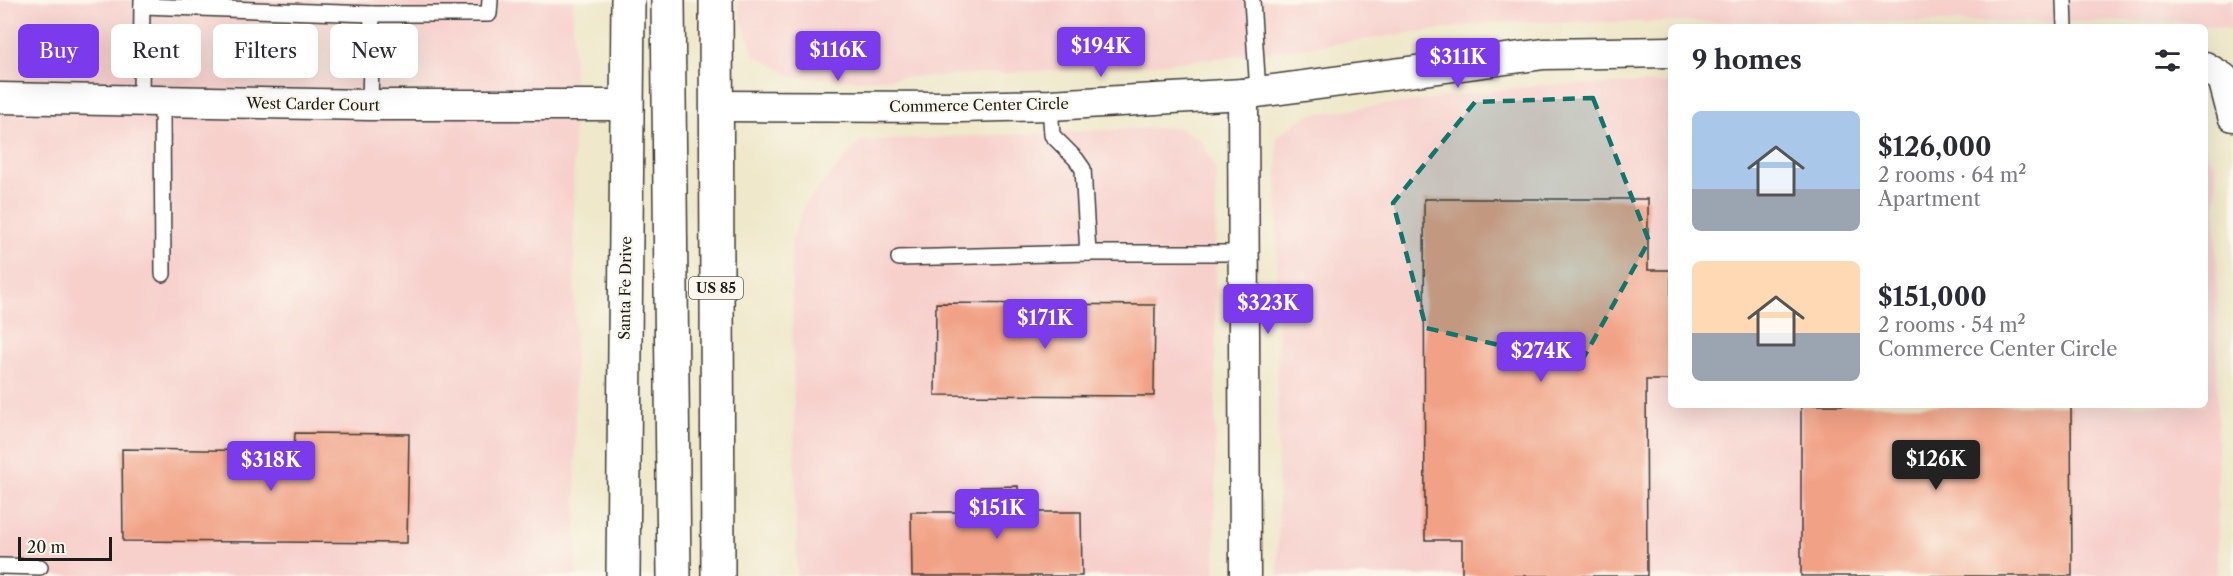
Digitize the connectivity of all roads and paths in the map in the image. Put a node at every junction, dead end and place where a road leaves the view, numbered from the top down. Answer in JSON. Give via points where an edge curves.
{"nodes":[{"id":1,"x":490,"y":0,"type":"edge"},
{"id":2,"x":628,"y":0,"type":"edge"},
{"id":3,"x":668,"y":0,"type":"edge"},
{"id":4,"x":716,"y":0,"type":"edge"},
{"id":5,"x":1252,"y":0,"type":"edge"},
{"id":6,"x":2064,"y":0,"type":"edge"},
{"id":7,"x":142,"y":3,"type":"edge"},
{"id":8,"x":372,"y":14,"type":"junction"},
{"id":9,"x":2065,"y":24,"type":"edge"},
{"id":10,"x":1668,"y":52,"type":"edge"},
{"id":11,"x":2208,"y":69,"type":"edge"},
{"id":12,"x":1250,"y":93,"type":"junction"},
{"id":13,"x":0,"y":98,"type":"edge"},
{"id":14,"x":152,"y":101,"type":"junction"},
{"id":15,"x":370,"y":105,"type":"junction"},
{"id":16,"x":627,"y":105,"type":"junction"},
{"id":17,"x":1050,"y":105,"type":"junction"},
{"id":18,"x":716,"y":106,"type":"junction"},
{"id":19,"x":2233,"y":116,"type":"edge"},
{"id":20,"x":1088,"y":253,"type":"junction"},
{"id":21,"x":1244,"y":253,"type":"junction"},
{"id":22,"x":899,"y":258,"type":"dead end"},
{"id":23,"x":163,"y":274,"type":"dead end"},
{"id":24,"x":0,"y":566,"type":"edge"},
{"id":25,"x":40,"y":567,"type":"dead end"},
{"id":26,"x":623,"y":576,"type":"edge"},
{"id":27,"x":674,"y":576,"type":"edge"},
{"id":28,"x":718,"y":576,"type":"edge"},
{"id":29,"x":1245,"y":576,"type":"edge"}],
"edges":[{"from":1,"to":8,"type":"lane","via":[[489,14]]},
{"from":2,"to":16,"type":"highway","name":"Santa Fe Drive"},
{"from":3,"to":27,"type":"highway"},
{"from":4,"to":18,"type":"highway","number":"US 85"},
{"from":5,"to":12,"type":"lane"},
{"from":6,"to":9,"type":"lane"},
{"from":7,"to":8,"type":"lane"},
{"from":7,"to":14,"type":"lane"},
{"from":8,"to":15,"type":"lane"},
{"from":10,"to":12,"type":"street","name":"Commerce Center Circle","via":[[1544,54]]},
{"from":11,"to":19,"type":"street","via":[[2223,78]]},
{"from":12,"to":17,"type":"street","name":"Commerce Center Circle"},
{"from":12,"to":21,"type":"street"},
{"from":13,"to":14,"type":"street","name":"West Carder Court"},
{"from":14,"to":15,"type":"street","name":"West Carder Court"},
{"from":14,"to":23,"type":"lane"},
{"from":15,"to":16,"type":"street","name":"West Carder Court"},
{"from":16,"to":26,"type":"highway","name":"Santa Fe Drive"},
{"from":17,"to":18,"type":"street","name":"Commerce Center Circle"},
{"from":17,"to":20,"type":"lane","via":[[1052,135],[1083,169]]},
{"from":18,"to":28,"type":"highway","number":"US 85"},
{"from":20,"to":21,"type":"lane"},
{"from":20,"to":22,"type":"lane"},
{"from":21,"to":29,"type":"street"},
{"from":24,"to":25,"type":"lane"}]}
